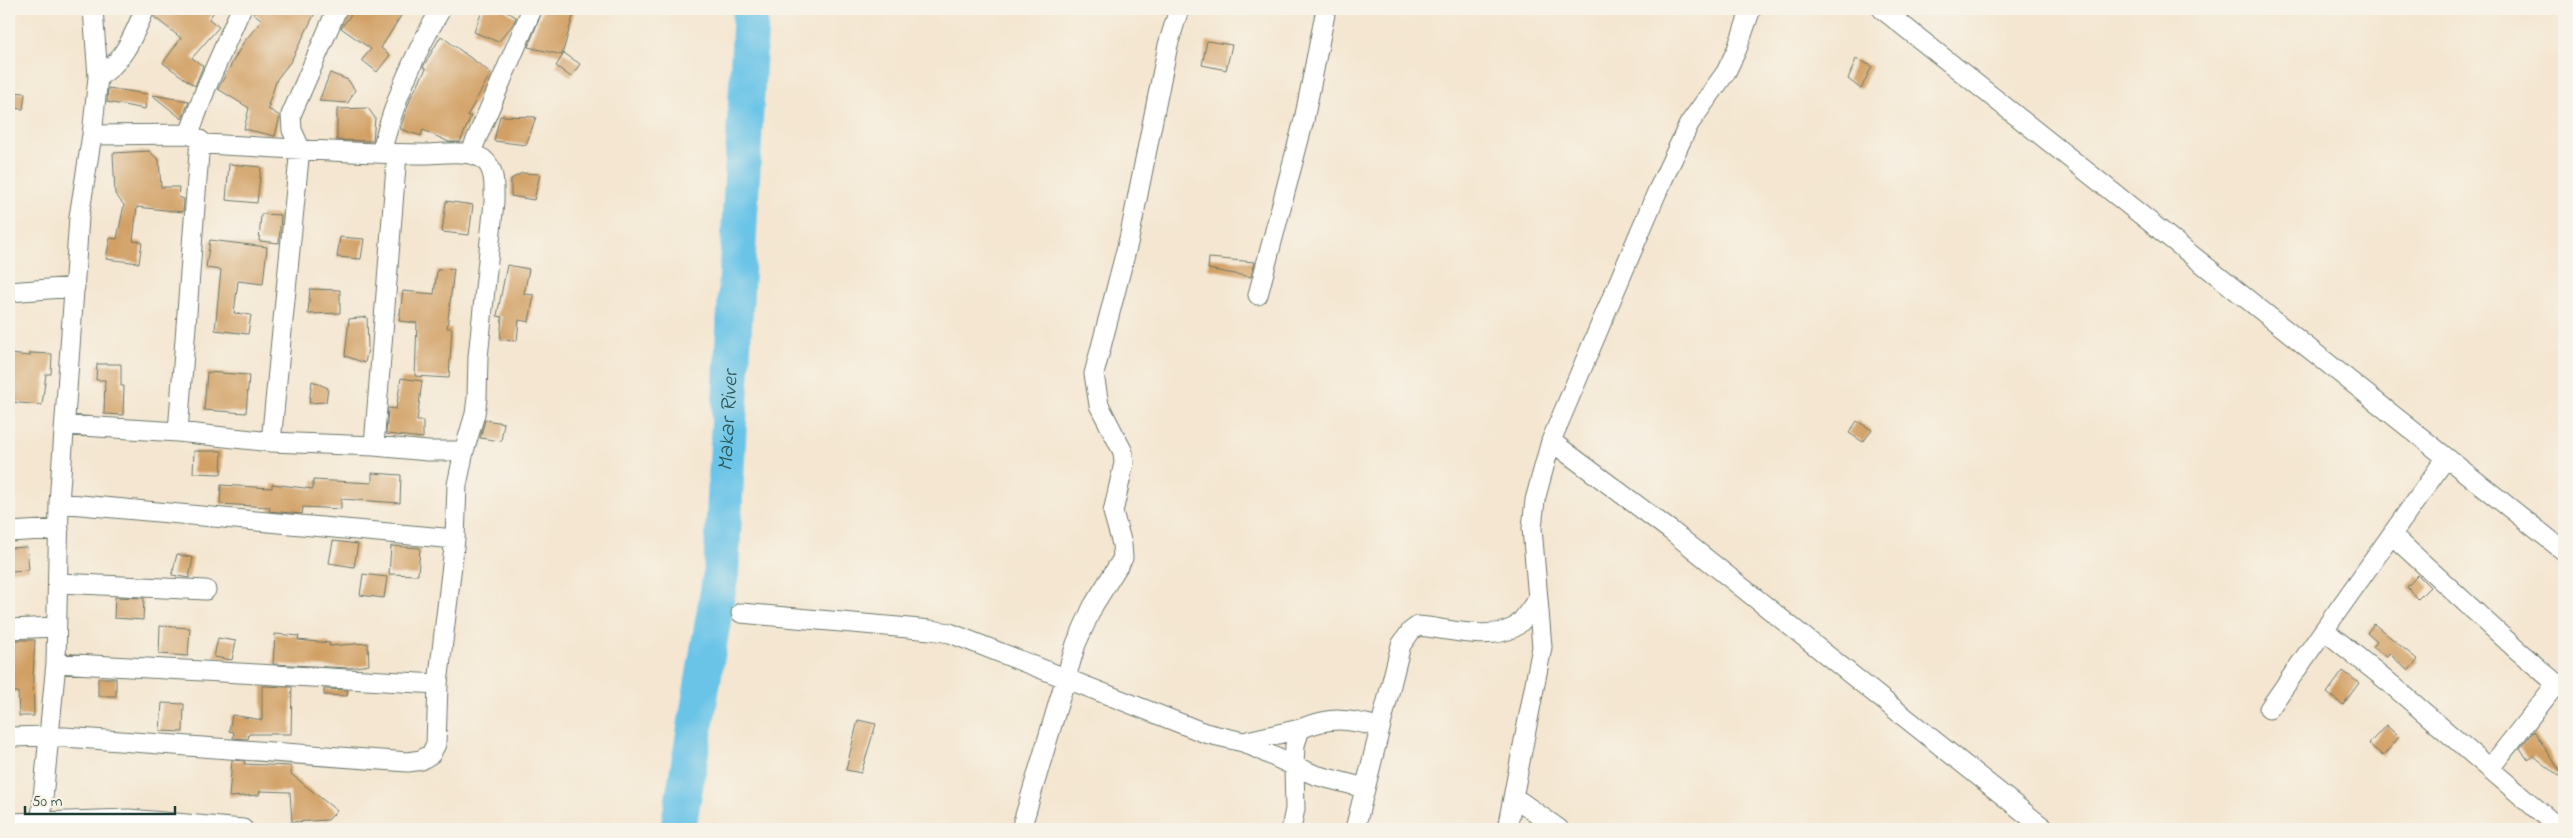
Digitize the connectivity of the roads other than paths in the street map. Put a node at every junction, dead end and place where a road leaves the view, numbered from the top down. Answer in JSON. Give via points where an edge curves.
{"nodes":[{"id":1,"x":93,"y":9,"type":"edge"},
{"id":2,"x":145,"y":9,"type":"edge"},
{"id":3,"x":241,"y":9,"type":"edge"},
{"id":4,"x":337,"y":9,"type":"edge"},
{"id":5,"x":441,"y":9,"type":"edge"},
{"id":6,"x":532,"y":9,"type":"edge"},
{"id":7,"x":1180,"y":9,"type":"edge"},
{"id":8,"x":1326,"y":9,"type":"edge"},
{"id":9,"x":1751,"y":9,"type":"edge"},
{"id":10,"x":1882,"y":9,"type":"edge"},
{"id":11,"x":98,"y":77,"type":"junction"},
{"id":12,"x":92,"y":135,"type":"junction"},
{"id":13,"x":196,"y":139,"type":"junction"},
{"id":14,"x":300,"y":148,"type":"junction"},
{"id":15,"x":389,"y":153,"type":"junction"},
{"id":16,"x":470,"y":154,"type":"junction"},
{"id":17,"x":74,"y":287,"type":"junction"},
{"id":18,"x":9,"y":292,"type":"edge"},
{"id":19,"x":1258,"y":295,"type":"dead end"},
{"id":20,"x":66,"y":425,"type":"junction"},
{"id":21,"x":178,"y":432,"type":"junction"},
{"id":22,"x":1551,"y":441,"type":"junction"},
{"id":23,"x":271,"y":442,"type":"junction"},
{"id":24,"x":374,"y":446,"type":"junction"},
{"id":25,"x":464,"y":451,"type":"junction"},
{"id":26,"x":2446,"y":458,"type":"junction"},
{"id":27,"x":60,"y":503,"type":"junction"},
{"id":28,"x":59,"y":529,"type":"junction"},
{"id":29,"x":9,"y":532,"type":"edge"},
{"id":30,"x":2392,"y":535,"type":"junction"},
{"id":31,"x":454,"y":539,"type":"junction"},
{"id":32,"x":2564,"y":551,"type":"edge"},
{"id":33,"x":59,"y":583,"type":"junction"},
{"id":34,"x":206,"y":590,"type":"dead end"},
{"id":35,"x":1538,"y":599,"type":"junction"},
{"id":36,"x":741,"y":614,"type":"dead end"},
{"id":37,"x":56,"y":627,"type":"junction"},
{"id":38,"x":1514,"y":628,"type":"junction"},
{"id":39,"x":9,"y":629,"type":"edge"},
{"id":40,"x":2324,"y":630,"type":"junction"},
{"id":41,"x":1542,"y":647,"type":"junction"},
{"id":42,"x":56,"y":663,"type":"junction"},
{"id":43,"x":1065,"y":678,"type":"junction"},
{"id":44,"x":438,"y":684,"type":"junction"},
{"id":45,"x":2560,"y":687,"type":"edge"},
{"id":46,"x":2269,"y":708,"type":"dead end"},
{"id":47,"x":1379,"y":727,"type":"junction"},
{"id":48,"x":1300,"y":729,"type":"junction"},
{"id":49,"x":51,"y":736,"type":"junction"},
{"id":50,"x":9,"y":737,"type":"edge"},
{"id":51,"x":1243,"y":742,"type":"junction"},
{"id":52,"x":1294,"y":766,"type":"junction"},
{"id":53,"x":2490,"y":768,"type":"junction"},
{"id":54,"x":1364,"y":788,"type":"junction"},
{"id":55,"x":1514,"y":796,"type":"junction"},
{"id":56,"x":9,"y":823,"type":"edge"},
{"id":57,"x":41,"y":825,"type":"edge"},
{"id":58,"x":243,"y":829,"type":"edge"},
{"id":59,"x":1021,"y":829,"type":"edge"},
{"id":60,"x":1292,"y":829,"type":"edge"},
{"id":61,"x":1355,"y":829,"type":"edge"},
{"id":62,"x":1507,"y":829,"type":"edge"},
{"id":63,"x":1559,"y":829,"type":"edge"},
{"id":64,"x":2045,"y":829,"type":"edge"},
{"id":65,"x":2560,"y":829,"type":"edge"}],
"edges":[{"from":1,"to":11,"type":"street"},
{"from":2,"to":11,"type":"street","via":[[122,57],[112,69]]},
{"from":3,"to":13,"type":"street","via":[[206,88]]},
{"from":4,"to":14,"type":"street","via":[[291,115],[292,130]]},
{"from":5,"to":15,"type":"street","via":[[406,76],[391,113]]},
{"from":6,"to":16,"type":"street"},
{"from":7,"to":43,"type":"street","via":[[1168,46],[1129,238],[1094,374],[1099,405],[1123,452],[1124,464],[1113,512],[1123,558],[1093,606]]},
{"from":8,"to":19,"type":"street","via":[[1304,120]]},
{"from":9,"to":22,"type":"street","via":[[1726,72],[1689,124],[1657,192]]},
{"from":10,"to":26,"type":"street"},
{"from":11,"to":12,"type":"street"},
{"from":12,"to":13,"type":"street"},
{"from":12,"to":17,"type":"street","via":[[79,217]]},
{"from":13,"to":14,"type":"street"},
{"from":13,"to":21,"type":"street"},
{"from":14,"to":15,"type":"street"},
{"from":14,"to":23,"type":"street"},
{"from":15,"to":16,"type":"street"},
{"from":15,"to":24,"type":"street"},
{"from":16,"to":25,"type":"street","via":[[483,159],[491,168],[494,202],[476,406]]},
{"from":17,"to":18,"type":"street"},
{"from":17,"to":20,"type":"street"},
{"from":20,"to":21,"type":"street"},
{"from":20,"to":27,"type":"street"},
{"from":21,"to":23,"type":"street"},
{"from":22,"to":35,"type":"street","via":[[1535,500],[1532,528]]},
{"from":22,"to":64,"type":"street","via":[[1678,536]]},
{"from":23,"to":24,"type":"street"},
{"from":24,"to":25,"type":"street"},
{"from":25,"to":31,"type":"street","via":[[457,485]]},
{"from":26,"to":30,"type":"street"},
{"from":26,"to":32,"type":"street"},
{"from":27,"to":28,"type":"street"},
{"from":27,"to":31,"type":"street"},
{"from":28,"to":29,"type":"street"},
{"from":28,"to":33,"type":"street"},
{"from":30,"to":40,"type":"street"},
{"from":30,"to":45,"type":"street"},
{"from":31,"to":44,"type":"street"},
{"from":33,"to":34,"type":"street"},
{"from":33,"to":37,"type":"street"},
{"from":35,"to":38,"type":"street"},
{"from":35,"to":41,"type":"street"},
{"from":36,"to":43,"type":"street","via":[[931,630],[969,640]]},
{"from":37,"to":39,"type":"street"},
{"from":37,"to":42,"type":"street"},
{"from":38,"to":41,"type":"street"},
{"from":38,"to":47,"type":"street","via":[[1492,633],[1418,626],[1411,630],[1401,645]]},
{"from":40,"to":46,"type":"street"},
{"from":40,"to":53,"type":"street"},
{"from":41,"to":55,"type":"street"},
{"from":42,"to":44,"type":"street"},
{"from":42,"to":49,"type":"street"},
{"from":43,"to":51,"type":"street","via":[[1205,732]]},
{"from":43,"to":59,"type":"street"},
{"from":44,"to":49,"type":"street","via":[[436,744],[431,754],[415,761]]},
{"from":45,"to":53,"type":"street"},
{"from":47,"to":48,"type":"street","via":[[1335,719]]},
{"from":47,"to":54,"type":"street"},
{"from":48,"to":51,"type":"street"},
{"from":48,"to":52,"type":"street"},
{"from":49,"to":50,"type":"street"},
{"from":49,"to":57,"type":"street"},
{"from":51,"to":52,"type":"street"},
{"from":52,"to":54,"type":"street"},
{"from":52,"to":60,"type":"street"},
{"from":53,"to":65,"type":"street"},
{"from":54,"to":61,"type":"street"},
{"from":55,"to":62,"type":"street"},
{"from":55,"to":63,"type":"street"},
{"from":56,"to":57,"type":"street"},
{"from":57,"to":58,"type":"street","via":[[129,819]]}]}
